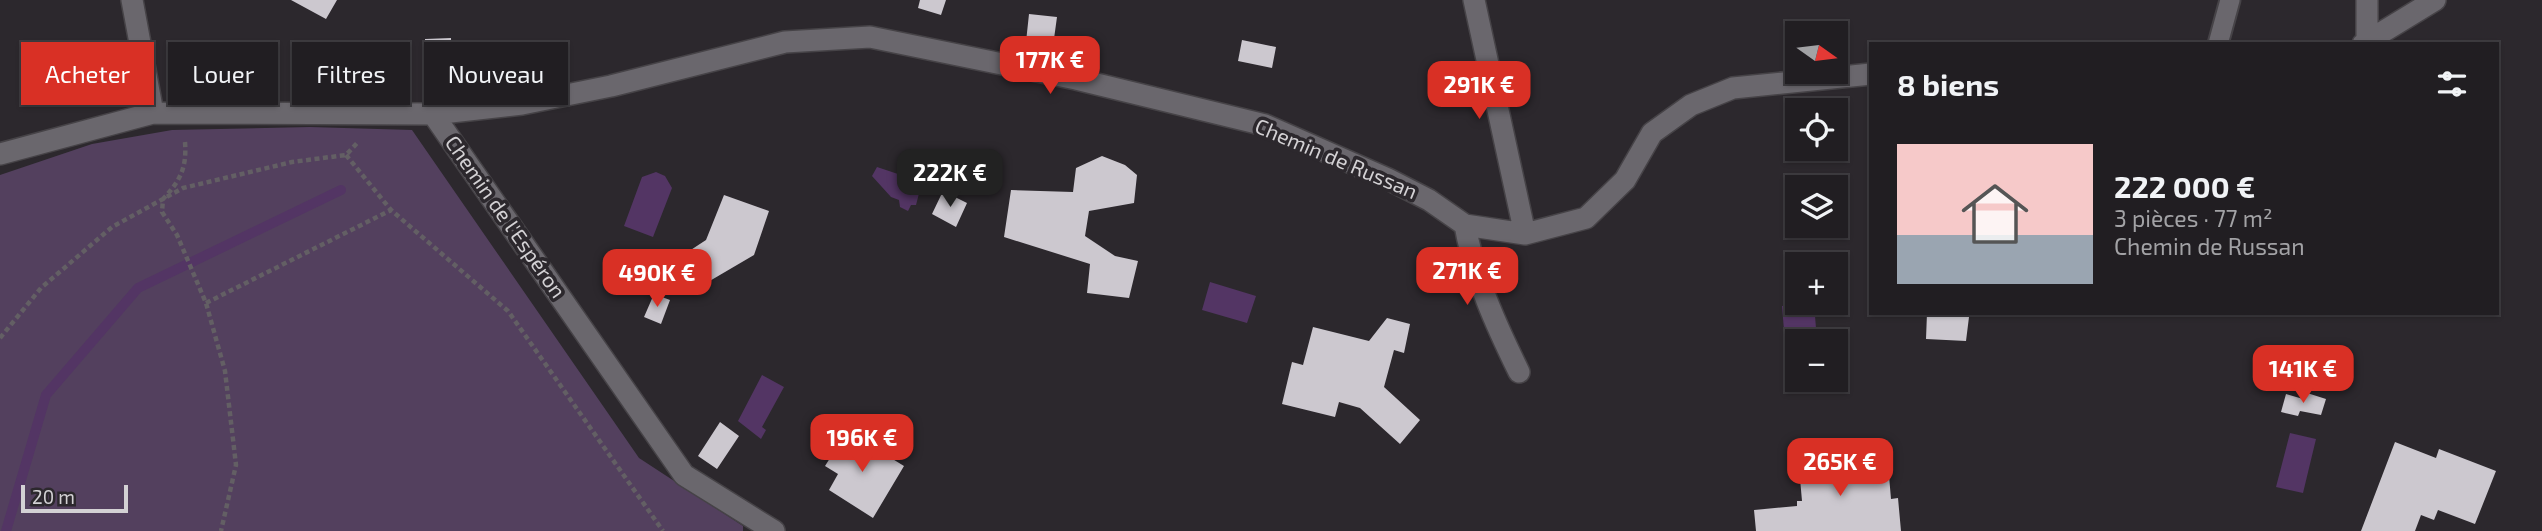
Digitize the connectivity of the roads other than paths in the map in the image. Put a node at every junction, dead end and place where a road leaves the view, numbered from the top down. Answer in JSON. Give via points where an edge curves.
{"nodes":[{"id":1,"x":132,"y":0,"type":"edge"},
{"id":2,"x":1474,"y":0,"type":"edge"},
{"id":3,"x":2230,"y":0,"type":"edge"},
{"id":4,"x":2367,"y":0,"type":"edge"},
{"id":5,"x":2435,"y":0,"type":"edge"},
{"id":6,"x":2219,"y":42,"type":"edge"},
{"id":7,"x":2365,"y":42,"type":"edge"},
{"id":8,"x":2367,"y":42,"type":"edge"},
{"id":9,"x":1869,"y":75,"type":"edge"},
{"id":10,"x":153,"y":113,"type":"junction"},
{"id":11,"x":433,"y":114,"type":"junction"},
{"id":12,"x":0,"y":154,"type":"edge"},
{"id":13,"x":1465,"y":225,"type":"junction"},
{"id":14,"x":1525,"y":234,"type":"junction"},
{"id":15,"x":1519,"y":372,"type":"dead end"},
{"id":16,"x":774,"y":531,"type":"edge"}],
"edges":[{"from":1,"to":10,"type":"street"},
{"from":2,"to":14,"type":"street"},
{"from":3,"to":6,"type":"lane"},
{"from":4,"to":7,"type":"street"},
{"from":5,"to":8,"type":"street"},
{"from":9,"to":14,"type":"street","name":"Chemin de Russan","via":[[1733,88],[1692,105],[1652,133],[1625,180],[1586,218]]},
{"from":10,"to":11,"type":"street","name":"Chemin de Russan"},
{"from":10,"to":12,"type":"street","name":"Chemin de Russan"},
{"from":11,"to":13,"type":"street","name":"Chemin de Russan","via":[[522,104],[611,86],[785,42],[870,37],[1076,79],[1265,125],[1388,179]]},
{"from":11,"to":16,"type":"street","name":"Chemin de l'Espéron","via":[[684,475]]},
{"from":13,"to":14,"type":"street","name":"Chemin de Russan"},
{"from":13,"to":15,"type":"street","via":[[1471,258]]}]}
